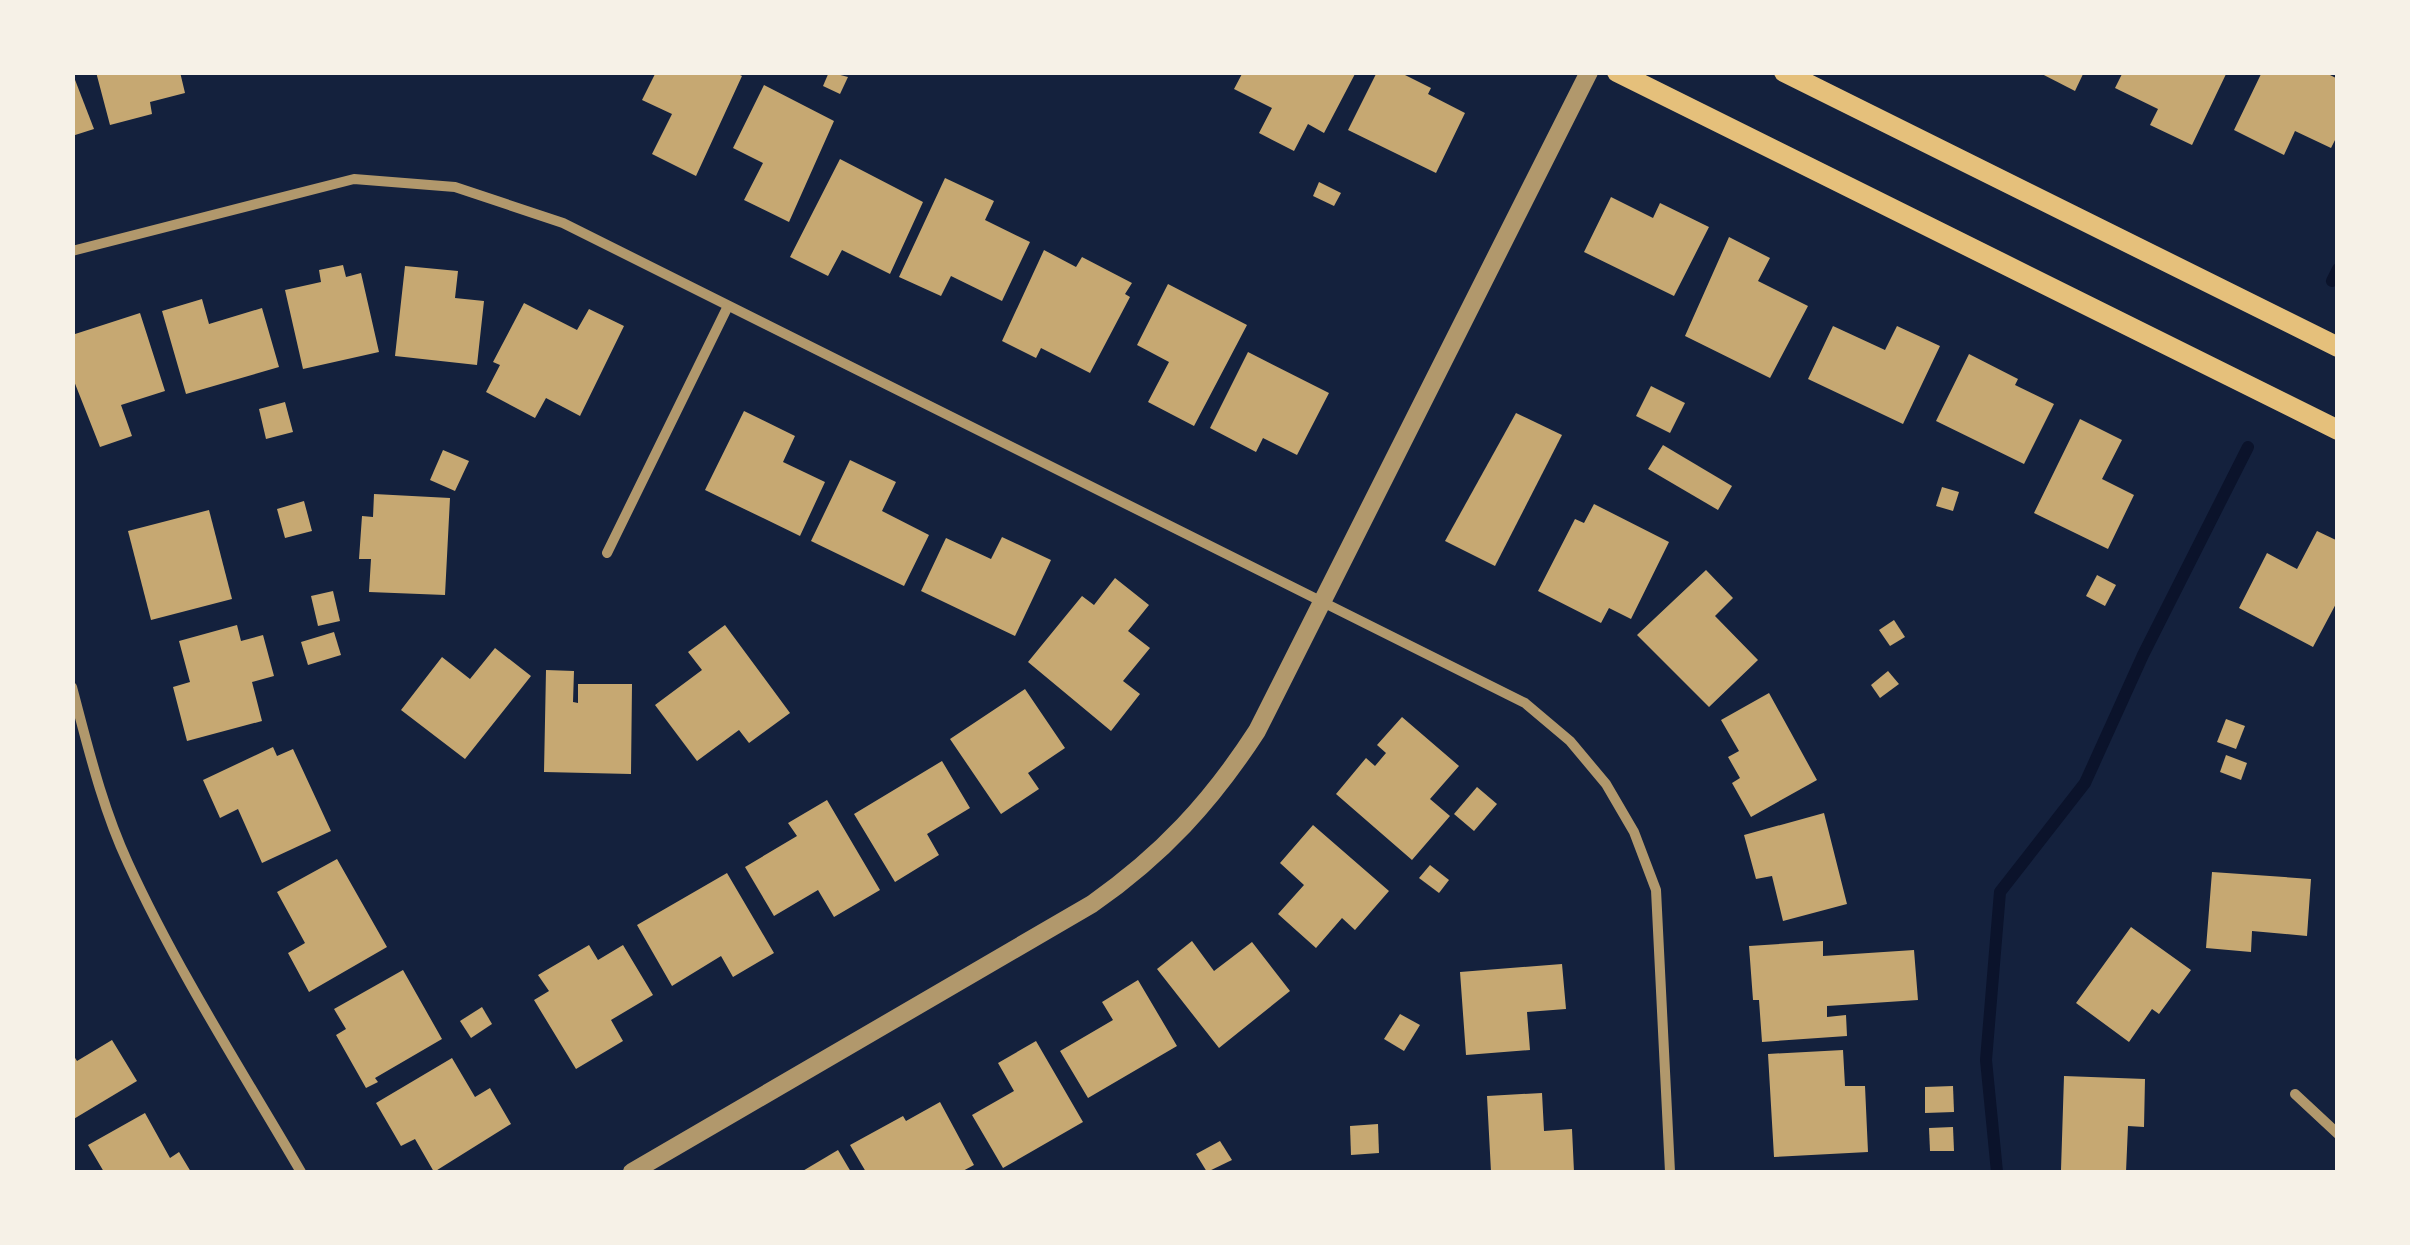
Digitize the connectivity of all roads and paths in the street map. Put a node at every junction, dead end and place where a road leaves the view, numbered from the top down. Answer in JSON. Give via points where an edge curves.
{"nodes":[{"id":1,"x":1589,"y":72,"type":"edge"},
{"id":2,"x":1617,"y":72,"type":"edge"},
{"id":3,"x":1784,"y":72,"type":"edge"},
{"id":4,"x":72,"y":251,"type":"edge"},
{"id":5,"x":728,"y":306,"type":"junction"},
{"id":6,"x":2338,"y":347,"type":"edge"},
{"id":7,"x":2338,"y":430,"type":"edge"},
{"id":8,"x":606,"y":553,"type":"dead end"},
{"id":9,"x":1325,"y":603,"type":"junction"},
{"id":10,"x":72,"y":687,"type":"edge"},
{"id":11,"x":2294,"y":1094,"type":"dead end"},
{"id":12,"x":2338,"y":1134,"type":"edge"},
{"id":13,"x":301,"y":1172,"type":"edge"},
{"id":14,"x":632,"y":1172,"type":"edge"},
{"id":15,"x":1670,"y":1172,"type":"edge"}],
"edges":[{"from":1,"to":9,"type":"street"},
{"from":2,"to":7,"type":"main road"},
{"from":3,"to":6,"type":"main road"},
{"from":4,"to":5,"type":"street","via":[[354,179],[407,180],[509,202],[563,222]]},
{"from":5,"to":8,"type":"street"},
{"from":5,"to":9,"type":"street"},
{"from":9,"to":14,"type":"street","via":[[1220,789],[1140,870]]},
{"from":9,"to":15,"type":"street","via":[[1526,704],[1570,742],[1622,808],[1656,890]]},
{"from":10,"to":13,"type":"street","via":[[126,861]]},
{"from":11,"to":12,"type":"street"}]}
